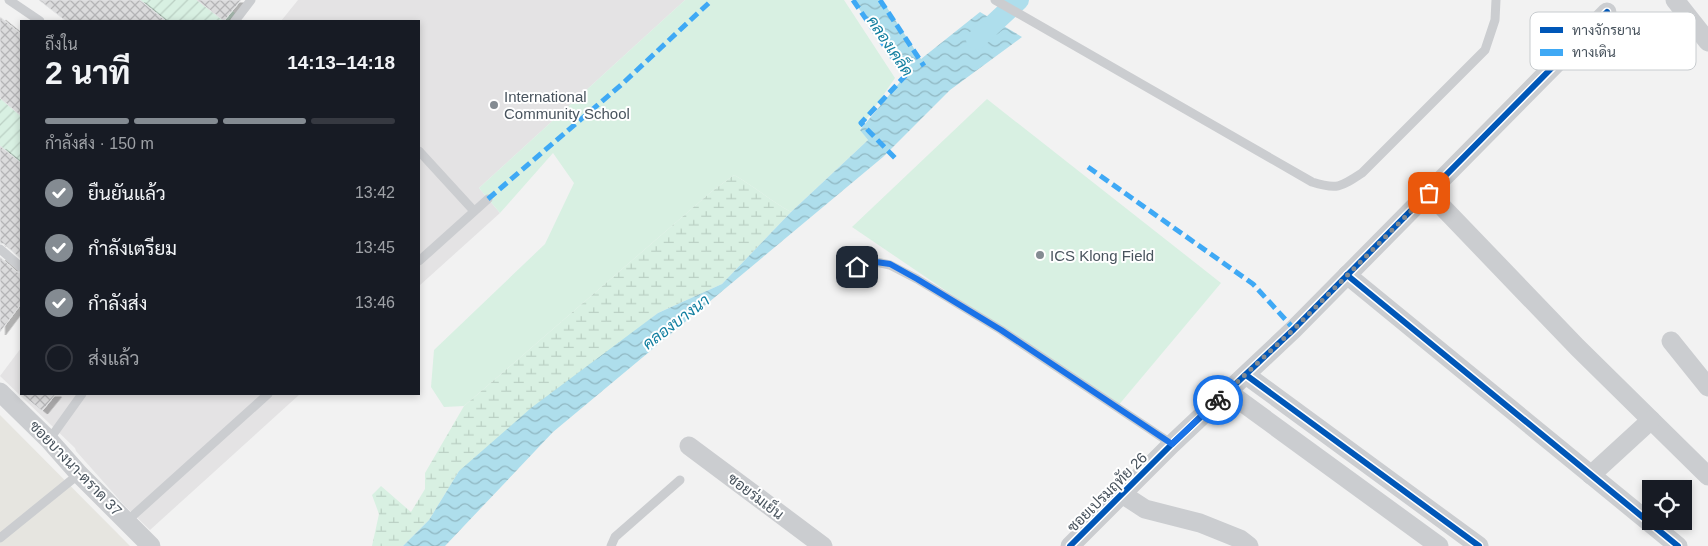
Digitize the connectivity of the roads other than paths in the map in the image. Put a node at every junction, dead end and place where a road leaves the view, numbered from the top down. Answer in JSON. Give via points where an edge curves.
{"nodes":[{"id":1,"x":9,"y":0,"type":"edge"},
{"id":2,"x":251,"y":0,"type":"edge"},
{"id":3,"x":995,"y":0,"type":"edge"},
{"id":4,"x":1496,"y":0,"type":"edge"},
{"id":5,"x":1676,"y":0,"type":"edge"},
{"id":6,"x":1685,"y":12,"type":"edge"},
{"id":7,"x":39,"y":20,"type":"edge"},
{"id":8,"x":236,"y":20,"type":"edge"},
{"id":9,"x":1696,"y":26,"type":"edge"},
{"id":10,"x":1708,"y":42,"type":"edge"},
{"id":11,"x":1551,"y":70,"type":"edge"},
{"id":12,"x":420,"y":152,"type":"edge"},
{"id":13,"x":1429,"y":193,"type":"junction"},
{"id":14,"x":488,"y":199,"type":"dead end"},
{"id":15,"x":474,"y":212,"type":"junction"},
{"id":16,"x":0,"y":250,"type":"edge"},
{"id":17,"x":420,"y":259,"type":"edge"},
{"id":18,"x":20,"y":266,"type":"edge"},
{"id":19,"x":857,"y":267,"type":"dead end"},
{"id":20,"x":1348,"y":275,"type":"junction"},
{"id":21,"x":1671,"y":341,"type":"dead end"},
{"id":22,"x":1246,"y":375,"type":"junction"},
{"id":23,"x":1708,"y":387,"type":"edge"},
{"id":24,"x":0,"y":392,"type":"edge"},
{"id":25,"x":1228,"y":392,"type":"junction"},
{"id":26,"x":81,"y":395,"type":"edge"},
{"id":27,"x":255,"y":395,"type":"edge"},
{"id":28,"x":267,"y":395,"type":"edge"},
{"id":29,"x":259,"y":402,"type":"junction"},
{"id":30,"x":1651,"y":420,"type":"junction"},
{"id":31,"x":49,"y":440,"type":"junction"},
{"id":32,"x":1172,"y":444,"type":"junction"},
{"id":33,"x":689,"y":446,"type":"dead end"},
{"id":34,"x":1375,"y":470,"type":"junction"},
{"id":35,"x":79,"y":474,"type":"junction"},
{"id":36,"x":1591,"y":475,"type":"junction"},
{"id":37,"x":1708,"y":476,"type":"edge"},
{"id":38,"x":680,"y":480,"type":"dead end"},
{"id":39,"x":1361,"y":489,"type":"junction"},
{"id":40,"x":1122,"y":494,"type":"junction"},
{"id":41,"x":127,"y":521,"type":"junction"},
{"id":42,"x":0,"y":538,"type":"edge"},
{"id":43,"x":1474,"y":545,"type":"edge"},
{"id":44,"x":151,"y":546,"type":"edge"},
{"id":45,"x":612,"y":546,"type":"edge"},
{"id":46,"x":823,"y":546,"type":"edge"},
{"id":47,"x":1070,"y":546,"type":"edge"},
{"id":48,"x":1250,"y":546,"type":"edge"},
{"id":49,"x":1439,"y":546,"type":"edge"},
{"id":50,"x":1678,"y":546,"type":"edge"}],
"edges":[{"from":1,"to":7,"type":"lane"},
{"from":2,"to":8,"type":"lane"},
{"from":3,"to":4,"type":"lane","via":[[1312,182],[1327,186],[1339,186],[1362,173],[1485,50],[1496,20]]},
{"from":5,"to":6,"type":"street"},
{"from":9,"to":10,"type":"street"},
{"from":11,"to":13,"type":"street","name":"ซอยเปรมฤทัย 26"},
{"from":12,"to":15,"type":"lane"},
{"from":13,"to":20,"type":"street","name":"ซอยเปรมฤทัย 26"},
{"from":13,"to":30,"type":"street"},
{"from":14,"to":15,"type":"lane"},
{"from":15,"to":17,"type":"lane"},
{"from":16,"to":18,"type":"lane"},
{"from":19,"to":32,"type":"lane","via":[[876,262],[890,264],[917,279],[1001,330]]},
{"from":20,"to":22,"type":"street","name":"ซอยเปรมฤทัย 26"},
{"from":20,"to":36,"type":"street"},
{"from":21,"to":23,"type":"street"},
{"from":22,"to":25,"type":"street","name":"ซอยเปรมฤทัย 26"},
{"from":22,"to":34,"type":"street"},
{"from":24,"to":31,"type":"street","name":"ซอยบางนา-ตราด 37"},
{"from":25,"to":32,"type":"street","name":"ซอยเปรมฤทัย 26"},
{"from":25,"to":39,"type":"street"},
{"from":26,"to":31,"type":"lane"},
{"from":27,"to":29,"type":"lane"},
{"from":28,"to":29,"type":"lane"},
{"from":29,"to":41,"type":"lane"},
{"from":30,"to":36,"type":"street"},
{"from":30,"to":37,"type":"street"},
{"from":31,"to":35,"type":"street","name":"ซอยบางนา-ตราด 37"},
{"from":32,"to":40,"type":"street","name":"ซอยเปรมฤทัย 26"},
{"from":33,"to":46,"type":"street","name":"ซอยร่มเย็น"},
{"from":34,"to":39,"type":"street"},
{"from":34,"to":43,"type":"street"},
{"from":35,"to":41,"type":"street","name":"ซอยบางนา-ตราด 37"},
{"from":35,"to":42,"type":"lane"},
{"from":36,"to":50,"type":"street"},
{"from":38,"to":45,"type":"lane","via":[[615,537]]},
{"from":39,"to":49,"type":"street"},
{"from":40,"to":47,"type":"street","name":"ซอยเปรมฤทัย 26"},
{"from":40,"to":48,"type":"street","via":[[1145,509],[1200,523]]},
{"from":41,"to":44,"type":"street","name":"ซอยบางนา-ตราด 37"}]}
